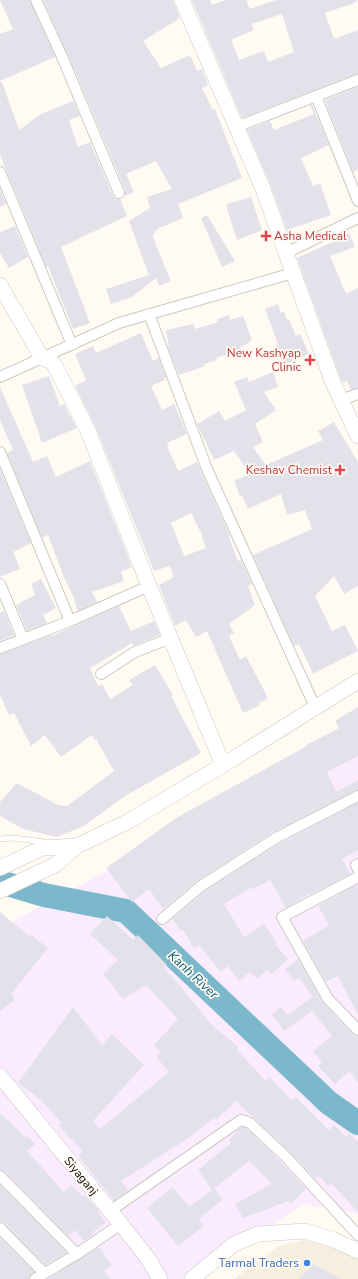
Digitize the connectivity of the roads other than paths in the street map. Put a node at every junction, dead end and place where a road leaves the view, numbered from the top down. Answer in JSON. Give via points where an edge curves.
{"nodes":[{"id":1,"x":36,"y":0,"type":"edge"},
{"id":2,"x":182,"y":0,"type":"edge"},
{"id":3,"x":358,"y":80,"type":"edge"},
{"id":4,"x":316,"y":96,"type":"junction"},
{"id":5,"x":236,"y":126,"type":"junction"},
{"id":6,"x":0,"y":172,"type":"edge"},
{"id":7,"x":119,"y":193,"type":"dead end"},
{"id":8,"x":358,"y":201,"type":"edge"},
{"id":9,"x":358,"y":218,"type":"edge"},
{"id":10,"x":286,"y":253,"type":"junction"},
{"id":11,"x":293,"y":273,"type":"junction"},
{"id":12,"x":0,"y":285,"type":"edge"},
{"id":13,"x":149,"y":314,"type":"junction"},
{"id":14,"x":72,"y":345,"type":"junction"},
{"id":15,"x":42,"y":358,"type":"junction"},
{"id":16,"x":0,"y":377,"type":"edge"},
{"id":17,"x":358,"y":394,"type":"edge"},
{"id":18,"x":341,"y":400,"type":"junction"},
{"id":19,"x":358,"y":436,"type":"edge"},
{"id":20,"x":0,"y":452,"type":"edge"},
{"id":21,"x":0,"y":584,"type":"edge"},
{"id":22,"x":149,"y":586,"type":"junction"},
{"id":23,"x":70,"y":622,"type":"junction"},
{"id":24,"x":171,"y":638,"type":"junction"},
{"id":25,"x":23,"y":639,"type":"junction"},
{"id":26,"x":0,"y":648,"type":"edge"},
{"id":27,"x":101,"y":674,"type":"dead end"},
{"id":28,"x":358,"y":681,"type":"edge"},
{"id":29,"x":315,"y":707,"type":"junction"},
{"id":30,"x":223,"y":765,"type":"junction"},
{"id":31,"x":358,"y":796,"type":"edge"},
{"id":32,"x":0,"y":839,"type":"edge"},
{"id":33,"x":77,"y":846,"type":"junction"},
{"id":34,"x":358,"y":864,"type":"edge"},
{"id":35,"x":0,"y":868,"type":"edge"},
{"id":36,"x":358,"y":869,"type":"edge"},
{"id":37,"x":358,"y":877,"type":"edge"},
{"id":38,"x":0,"y":891,"type":"edge"},
{"id":39,"x":162,"y":919,"type":"dead end"},
{"id":40,"x":358,"y":1030,"type":"edge"},
{"id":41,"x":1,"y":1081,"type":"edge"},
{"id":42,"x":0,"y":1176,"type":"edge"},
{"id":43,"x":110,"y":1211,"type":"junction"},
{"id":44,"x":122,"y":1224,"type":"junction"},
{"id":45,"x":0,"y":1228,"type":"edge"},
{"id":46,"x":358,"y":1235,"type":"edge"},
{"id":47,"x":358,"y":1251,"type":"edge"},
{"id":48,"x":77,"y":1254,"type":"junction"},
{"id":49,"x":44,"y":1273,"type":"junction"},
{"id":50,"x":35,"y":1279,"type":"edge"},
{"id":51,"x":160,"y":1279,"type":"edge"},
{"id":52,"x":192,"y":1279,"type":"edge"}],
"edges":[{"from":1,"to":7,"type":"street"},
{"from":2,"to":5,"type":"street"},
{"from":3,"to":4,"type":"street"},
{"from":4,"to":5,"type":"street"},
{"from":4,"to":8,"type":"street"},
{"from":5,"to":10,"type":"street","via":[[263,189]]},
{"from":6,"to":14,"type":"street"},
{"from":9,"to":10,"type":"street"},
{"from":10,"to":11,"type":"street"},
{"from":11,"to":13,"type":"street"},
{"from":11,"to":18,"type":"street"},
{"from":12,"to":15,"type":"street"},
{"from":13,"to":14,"type":"street","via":[[119,323]]},
{"from":13,"to":29,"type":"street","via":[[207,469]]},
{"from":14,"to":15,"type":"street"},
{"from":15,"to":16,"type":"street"},
{"from":15,"to":22,"type":"street","via":[[54,364],[88,431]]},
{"from":17,"to":18,"type":"street"},
{"from":18,"to":19,"type":"street"},
{"from":20,"to":23,"type":"street"},
{"from":21,"to":25,"type":"street"},
{"from":22,"to":23,"type":"street"},
{"from":22,"to":24,"type":"street"},
{"from":23,"to":25,"type":"street"},
{"from":24,"to":27,"type":"street","via":[[135,652]]},
{"from":24,"to":30,"type":"street"},
{"from":25,"to":26,"type":"street"},
{"from":28,"to":29,"type":"street"},
{"from":29,"to":30,"type":"street"},
{"from":30,"to":33,"type":"street","via":[[129,821]]},
{"from":31,"to":39,"type":"street","via":[[276,838],[201,886]]},
{"from":32,"to":33,"type":"lane","via":[[13,838]]},
{"from":33,"to":35,"type":"street","via":[[42,848]]},
{"from":33,"to":38,"type":"street","via":[[55,865]]},
{"from":34,"to":36,"type":"street"},
{"from":37,"to":40,"type":"street","via":[[282,917],[328,999]]},
{"from":41,"to":43,"type":"street","name":"Siyaganj"},
{"from":42,"to":48,"type":"street"},
{"from":43,"to":44,"type":"street","name":"Siyaganj"},
{"from":43,"to":46,"type":"street","via":[[241,1120],[250,1123],[286,1157]]},
{"from":44,"to":48,"type":"street"},
{"from":44,"to":51,"type":"street","name":"Siyaganj"},
{"from":45,"to":49,"type":"street"},
{"from":47,"to":52,"type":"street","via":[[306,1231],[258,1234],[234,1244]]},
{"from":48,"to":49,"type":"street"},
{"from":49,"to":50,"type":"street"}]}
